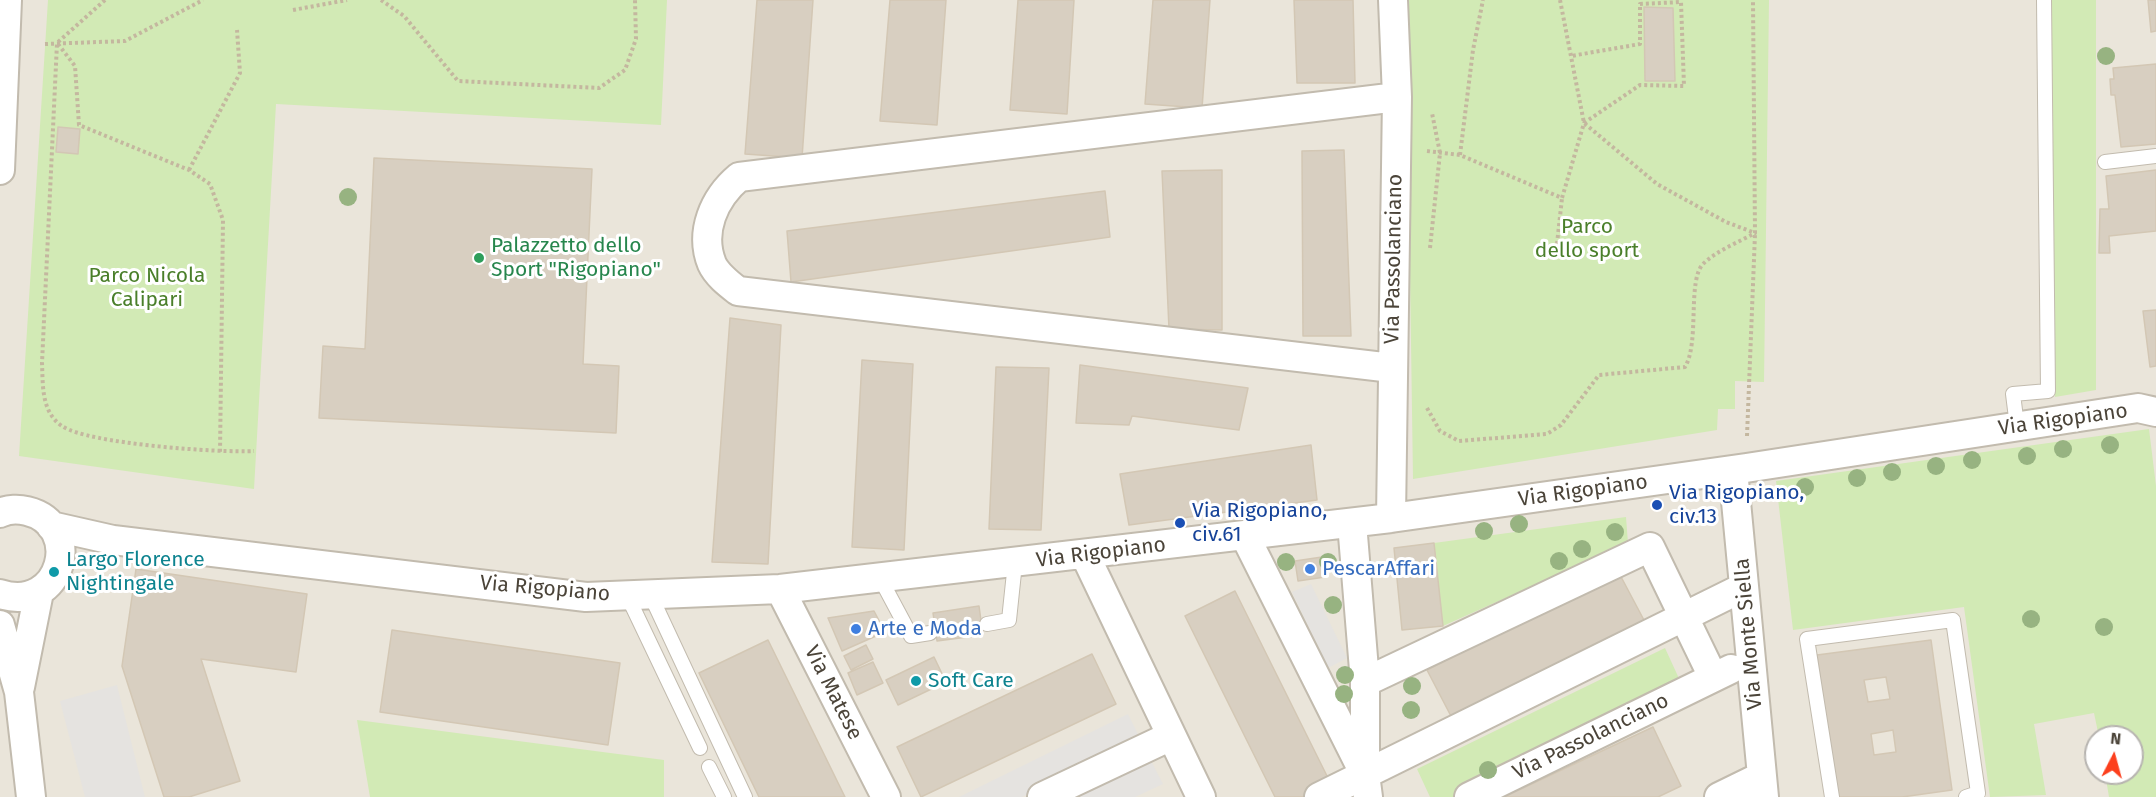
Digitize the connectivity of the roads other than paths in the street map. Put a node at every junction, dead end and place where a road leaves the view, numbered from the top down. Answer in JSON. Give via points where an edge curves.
{"nodes":[{"id":1,"x":7,"y":0,"type":"edge"},
{"id":2,"x":1393,"y":0,"type":"edge"},
{"id":3,"x":2044,"y":0,"type":"edge"},
{"id":4,"x":1397,"y":97,"type":"junction"},
{"id":5,"x":2156,"y":156,"type":"edge"},
{"id":6,"x":2105,"y":162,"type":"dead end"},
{"id":7,"x":0,"y":171,"type":"edge"},
{"id":8,"x":1392,"y":368,"type":"junction"},
{"id":9,"x":2156,"y":412,"type":"edge"},
{"id":10,"x":2017,"y":426,"type":"junction"},
{"id":11,"x":1733,"y":470,"type":"junction"},
{"id":12,"x":1,"y":511,"type":"edge"},
{"id":13,"x":1390,"y":518,"type":"junction"},
{"id":14,"x":1352,"y":523,"type":"junction"},
{"id":15,"x":51,"y":526,"type":"junction"},
{"id":16,"x":1245,"y":536,"type":"junction"},
{"id":17,"x":113,"y":540,"type":"junction"},
{"id":18,"x":1085,"y":555,"type":"junction"},
{"id":19,"x":1015,"y":563,"type":"junction"},
{"id":20,"x":58,"y":570,"type":"junction"},
{"id":21,"x":880,"y":578,"type":"junction"},
{"id":22,"x":1744,"y":588,"type":"junction"},
{"id":23,"x":780,"y":589,"type":"junction"},
{"id":24,"x":39,"y":591,"type":"junction"},
{"id":25,"x":0,"y":594,"type":"edge"},
{"id":26,"x":638,"y":595,"type":"junction"},
{"id":27,"x":1683,"y":617,"type":"junction"},
{"id":28,"x":987,"y":624,"type":"dead end"},
{"id":29,"x":0,"y":625,"type":"edge"},
{"id":30,"x":930,"y":633,"type":"dead end"},
{"id":31,"x":1751,"y":659,"type":"junction"},
{"id":32,"x":1713,"y":677,"type":"junction"},
{"id":33,"x":1365,"y":682,"type":"junction"},
{"id":34,"x":19,"y":692,"type":"junction"},
{"id":35,"x":1171,"y":736,"type":"junction"},
{"id":36,"x":700,"y":748,"type":"dead end"},
{"id":37,"x":709,"y":767,"type":"dead end"},
{"id":38,"x":1366,"y":785,"type":"edge"},
{"id":39,"x":1763,"y":787,"type":"edge"},
{"id":40,"x":32,"y":797,"type":"edge"},
{"id":41,"x":724,"y":797,"type":"edge"},
{"id":42,"x":745,"y":797,"type":"edge"},
{"id":43,"x":886,"y":797,"type":"edge"},
{"id":44,"x":1042,"y":797,"type":"edge"},
{"id":45,"x":1201,"y":797,"type":"edge"},
{"id":46,"x":1319,"y":797,"type":"edge"},
{"id":47,"x":1468,"y":797,"type":"edge"},
{"id":48,"x":1719,"y":797,"type":"edge"},
{"id":49,"x":1832,"y":797,"type":"edge"},
{"id":50,"x":1966,"y":797,"type":"edge"}],
"edges":[{"from":1,"to":7,"type":"street"},
{"from":2,"to":4,"type":"street","name":"Via Passolanciano"},
{"from":3,"to":10,"type":"lane","via":[[2048,391],[2013,394]]},
{"from":4,"to":8,"type":"street","name":"Via Passolanciano"},
{"from":4,"to":8,"type":"street","via":[[739,177],[725,189],[714,207],[707,231],[712,264],[738,291]]},
{"from":5,"to":6,"type":"lane"},
{"from":8,"to":13,"type":"street","name":"Via Passolanciano"},
{"from":9,"to":10,"type":"street","name":"Via Rigopiano","via":[[2138,408]]},
{"from":10,"to":11,"type":"street","name":"Via Rigopiano"},
{"from":11,"to":13,"type":"street","name":"Via Rigopiano"},
{"from":11,"to":22,"type":"street","name":"Via Monte Siella"},
{"from":12,"to":15,"type":"street","via":[[35,513]]},
{"from":13,"to":14,"type":"street","name":"Via Rigopiano"},
{"from":14,"to":16,"type":"street","name":"Via Rigopiano"},
{"from":14,"to":33,"type":"street"},
{"from":15,"to":17,"type":"street","name":"Via Rigopiano"},
{"from":15,"to":20,"type":"street","via":[[61,547]]},
{"from":16,"to":18,"type":"street","name":"Via Rigopiano"},
{"from":16,"to":38,"type":"street"},
{"from":17,"to":20,"type":"street"},
{"from":17,"to":26,"type":"street","name":"Via Rigopiano","via":[[586,597]]},
{"from":18,"to":19,"type":"street","name":"Via Rigopiano"},
{"from":18,"to":35,"type":"street"},
{"from":19,"to":21,"type":"street","name":"Via Rigopiano"},
{"from":19,"to":28,"type":"lane","via":[[1009,620]]},
{"from":20,"to":24,"type":"street"},
{"from":21,"to":23,"type":"street","name":"Via Rigopiano"},
{"from":21,"to":30,"type":"lane","via":[[911,636]]},
{"from":22,"to":27,"type":"street"},
{"from":22,"to":31,"type":"street","name":"Via Monte Siella"},
{"from":23,"to":26,"type":"street","name":"Via Rigopiano"},
{"from":23,"to":43,"type":"street","name":"Via Matese"},
{"from":24,"to":25,"type":"street","via":[[14,597]]},
{"from":24,"to":34,"type":"street"},
{"from":26,"to":36,"type":"lane"},
{"from":26,"to":42,"type":"lane"},
{"from":27,"to":32,"type":"street"},
{"from":27,"to":33,"type":"street","via":[[1650,548]]},
{"from":27,"to":38,"type":"street"},
{"from":29,"to":34,"type":"street"},
{"from":31,"to":32,"type":"street","name":"Via Passolanciano"},
{"from":31,"to":39,"type":"street","name":"Via Monte Siella"},
{"from":32,"to":47,"type":"street","name":"Via Passolanciano"},
{"from":33,"to":38,"type":"street"},
{"from":34,"to":40,"type":"street"},
{"from":35,"to":44,"type":"street"},
{"from":35,"to":45,"type":"street"},
{"from":37,"to":41,"type":"lane"},
{"from":38,"to":46,"type":"street"},
{"from":39,"to":48,"type":"street"},
{"from":49,"to":50,"type":"lane","via":[[1807,639],[1953,620],[1978,794]]}]}
